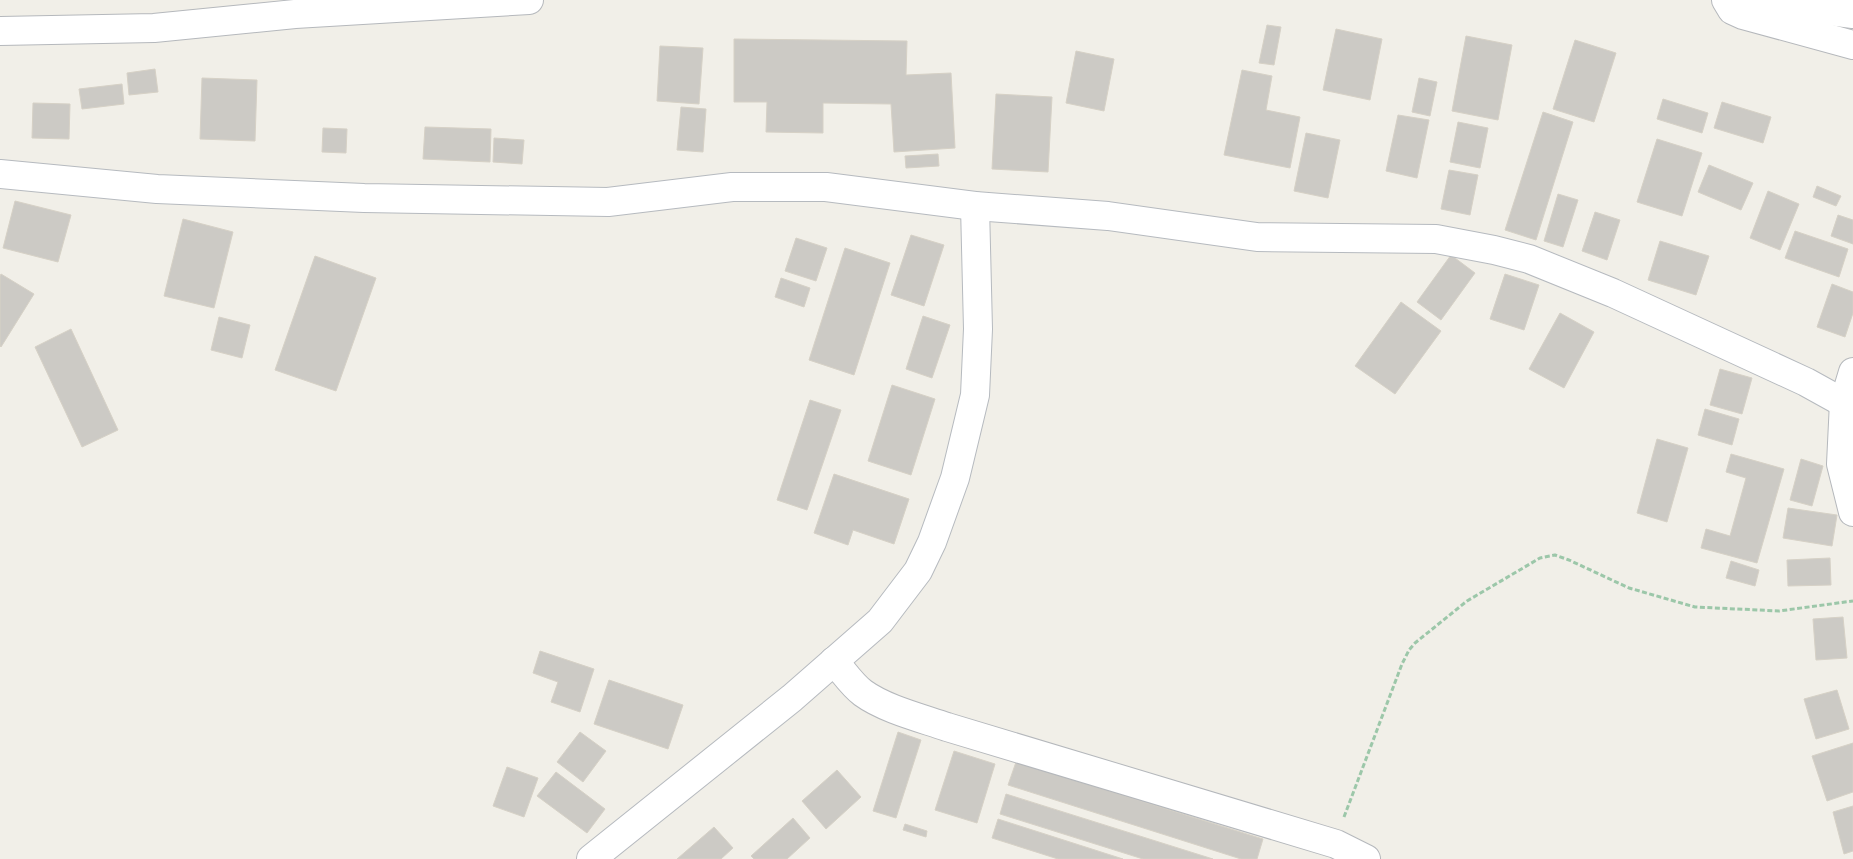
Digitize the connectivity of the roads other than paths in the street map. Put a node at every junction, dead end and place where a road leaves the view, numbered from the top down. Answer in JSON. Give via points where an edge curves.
{"nodes":[{"id":1,"x":529,"y":0,"type":"edge"},
{"id":2,"x":1726,"y":0,"type":"edge"},
{"id":3,"x":1744,"y":0,"type":"edge"},
{"id":4,"x":1853,"y":14,"type":"edge"},
{"id":5,"x":0,"y":31,"type":"edge"},
{"id":6,"x":1853,"y":45,"type":"edge"},
{"id":7,"x":2,"y":177,"type":"edge"},
{"id":8,"x":975,"y":206,"type":"junction"},
{"id":9,"x":1853,"y":372,"type":"edge"},
{"id":10,"x":1848,"y":405,"type":"edge"},
{"id":11,"x":1853,"y":512,"type":"edge"},
{"id":12,"x":834,"y":661,"type":"junction"},
{"id":13,"x":591,"y":859,"type":"edge"},
{"id":14,"x":1366,"y":859,"type":"edge"}],
"edges":[{"from":1,"to":5,"type":"street","via":[[295,14],[154,28]]},
{"from":2,"to":6,"type":"street","via":[[1732,10],[1743,15]]},
{"from":3,"to":4,"type":"street"},
{"from":7,"to":8,"type":"street","via":[[158,190],[364,198],[608,202],[732,187],[826,187]]},
{"from":8,"to":10,"type":"street","via":[[1108,216],[1257,237],[1436,239],[1494,250],[1529,259],[1613,293],[1806,382]]},
{"from":8,"to":12,"type":"street","via":[[978,329],[974,395],[955,478],[918,571],[880,621]]},
{"from":9,"to":10,"type":"street"},
{"from":10,"to":11,"type":"street","via":[[1841,464]]},
{"from":12,"to":13,"type":"street","via":[[784,705]]},
{"from":12,"to":14,"type":"street","via":[[862,693],[882,703],[947,726],[1336,844]]}]}
